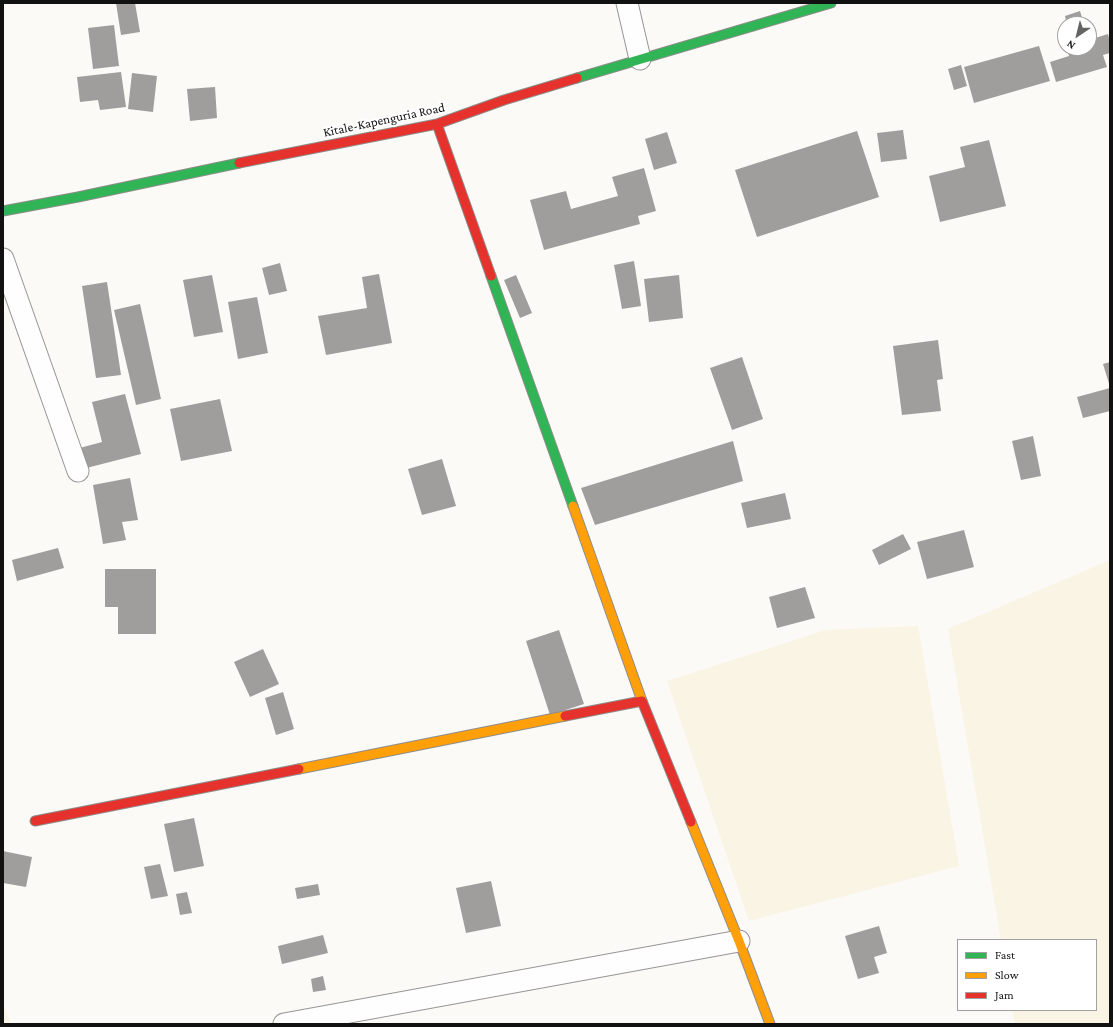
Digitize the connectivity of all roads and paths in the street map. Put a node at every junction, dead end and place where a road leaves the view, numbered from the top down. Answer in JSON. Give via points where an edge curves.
{"nodes":[{"id":1,"x":628,"y":3,"type":"edge"},
{"id":2,"x":831,"y":3,"type":"edge"},
{"id":3,"x":640,"y":59,"type":"junction"},
{"id":4,"x":437,"y":124,"type":"junction"},
{"id":5,"x":3,"y":211,"type":"edge"},
{"id":6,"x":3,"y":259,"type":"edge"},
{"id":7,"x":78,"y":471,"type":"dead end"},
{"id":8,"x":642,"y":701,"type":"junction"},
{"id":9,"x":35,"y":821,"type":"dead end"},
{"id":10,"x":739,"y":941,"type":"junction"},
{"id":11,"x":284,"y":1024,"type":"edge"},
{"id":12,"x":770,"y":1024,"type":"edge"}],
"edges":[{"from":1,"to":3,"type":"street"},
{"from":2,"to":3,"type":"main road","name":"Kitale-Kapenguria Road"},
{"from":3,"to":4,"type":"main road","name":"Kitale-Kapenguria Road","via":[[504,100]]},
{"from":4,"to":5,"type":"main road","name":"Kitale-Kapenguria Road"},
{"from":4,"to":8,"type":"main road"},
{"from":6,"to":7,"type":"street"},
{"from":8,"to":9,"type":"main road"},
{"from":8,"to":10,"type":"main road"},
{"from":10,"to":11,"type":"street"},
{"from":10,"to":12,"type":"main road"}]}
